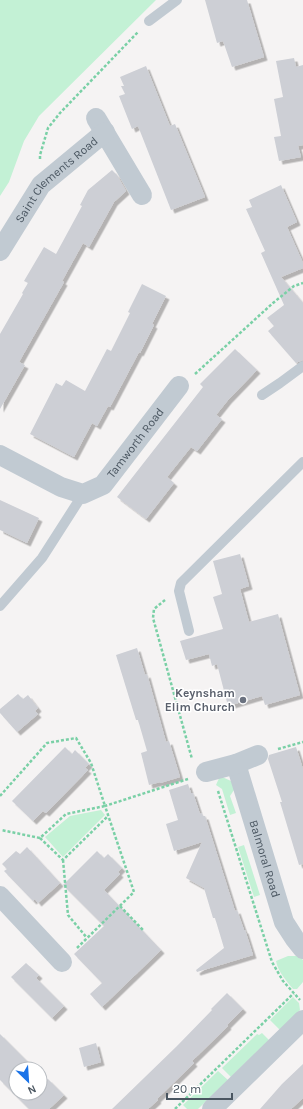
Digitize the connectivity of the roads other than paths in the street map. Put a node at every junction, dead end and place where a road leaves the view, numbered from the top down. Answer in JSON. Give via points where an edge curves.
{"nodes":[{"id":1,"x":177,"y":0,"type":"edge"},
{"id":2,"x":149,"y":21,"type":"road end"},
{"id":3,"x":142,"y":195,"type":"dead end"},
{"id":4,"x":0,"y":251,"type":"edge"},
{"id":5,"x":303,"y":366,"type":"edge"},
{"id":6,"x":179,"y":386,"type":"road end"},
{"id":7,"x":262,"y":395,"type":"dead end"},
{"id":8,"x":0,"y":455,"type":"edge"},
{"id":9,"x":303,"y":462,"type":"edge"},
{"id":10,"x":83,"y":494,"type":"junction"},
{"id":11,"x":0,"y":606,"type":"edge"},
{"id":12,"x":189,"y":631,"type":"dead end"},
{"id":13,"x":258,"y":755,"type":"road end"},
{"id":14,"x":236,"y":764,"type":"junction"},
{"id":15,"x":201,"y":774,"type":"road end"},
{"id":16,"x":0,"y":896,"type":"edge"},
{"id":17,"x":303,"y":949,"type":"edge"},
{"id":18,"x":62,"y":962,"type":"road end"},
{"id":19,"x":303,"y":1020,"type":"edge"},
{"id":20,"x":212,"y":1109,"type":"edge"}],
"edges":[{"from":1,"to":2,"type":"lane"},
{"from":3,"to":4,"type":"street","name":"Saint Clements Road","via":[[100,125],[41,185]]},
{"from":5,"to":7,"type":"lane"},
{"from":6,"to":10,"type":"street","name":"Tamworth Road","via":[[103,485]]},
{"from":8,"to":10,"type":"street","via":[[61,487]]},
{"from":9,"to":12,"type":"lane","via":[[181,583],[178,591]]},
{"from":10,"to":11,"type":"lane","via":[[42,558]]},
{"from":13,"to":14,"type":"street"},
{"from":14,"to":15,"type":"street"},
{"from":14,"to":17,"type":"street","name":"Balmoral Road","via":[[284,922]]},
{"from":16,"to":18,"type":"street"},
{"from":19,"to":20,"type":"street"}]}
